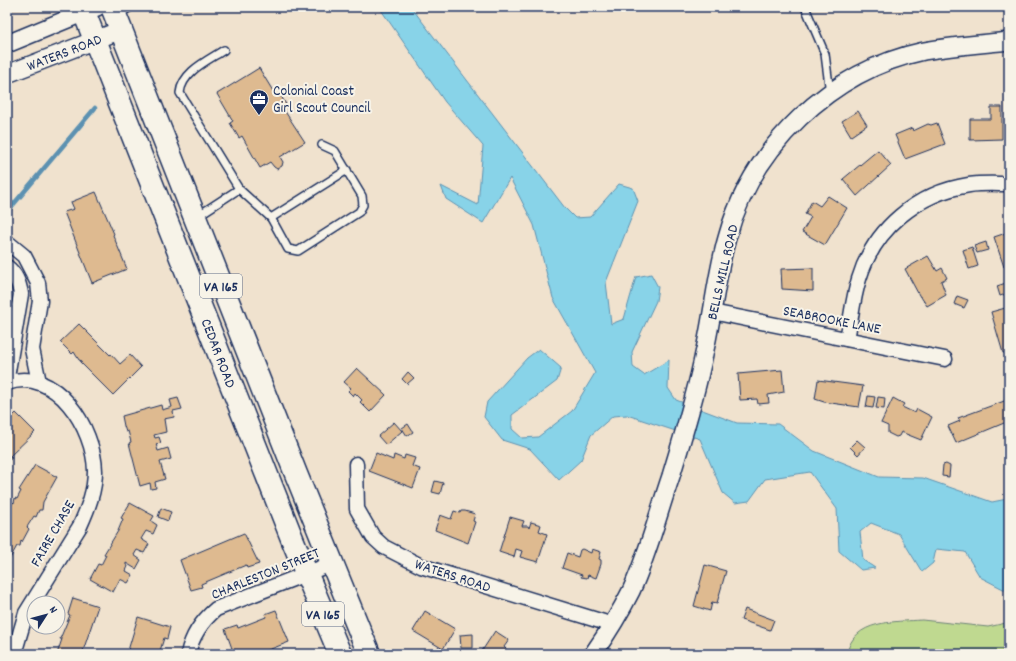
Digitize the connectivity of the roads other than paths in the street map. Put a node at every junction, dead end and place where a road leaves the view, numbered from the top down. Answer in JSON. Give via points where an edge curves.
{"nodes":[{"id":1,"x":806,"y":7,"type":"edge"},
{"id":2,"x":106,"y":12,"type":"edge"},
{"id":3,"x":95,"y":40,"type":"junction"},
{"id":4,"x":1009,"y":41,"type":"edge"},
{"id":5,"x":7,"y":44,"type":"edge"},
{"id":6,"x":224,"y":50,"type":"dead end"},
{"id":7,"x":7,"y":74,"type":"edge"},
{"id":8,"x":830,"y":93,"type":"junction"},
{"id":9,"x":322,"y":145,"type":"dead end"},
{"id":10,"x":347,"y":170,"type":"junction"},
{"id":11,"x":1009,"y":184,"type":"edge"},
{"id":12,"x":239,"y":189,"type":"junction"},
{"id":13,"x":194,"y":218,"type":"junction"},
{"id":14,"x":271,"y":218,"type":"junction"},
{"id":15,"x":7,"y":242,"type":"edge"},
{"id":16,"x":7,"y":266,"type":"edge"},
{"id":17,"x":712,"y":312,"type":"junction"},
{"id":18,"x":847,"y":339,"type":"junction"},
{"id":19,"x":945,"y":359,"type":"dead end"},
{"id":20,"x":7,"y":376,"type":"edge"},
{"id":21,"x":39,"y":382,"type":"junction"},
{"id":22,"x":7,"y":383,"type":"edge"},
{"id":23,"x":356,"y":464,"type":"dead end"},
{"id":24,"x":332,"y":564,"type":"junction"},
{"id":25,"x":306,"y":574,"type":"junction"},
{"id":26,"x":613,"y":625,"type":"junction"},
{"id":27,"x":14,"y":654,"type":"edge"},
{"id":28,"x":188,"y":654,"type":"edge"},
{"id":29,"x":340,"y":654,"type":"edge"},
{"id":30,"x":369,"y":654,"type":"edge"},
{"id":31,"x":593,"y":654,"type":"edge"}],
"edges":[{"from":1,"to":8,"type":"lane","via":[[825,54]]},
{"from":2,"to":3,"type":"main road","name":"CEDAR ROAD","number":"VA 165"},
{"from":2,"to":3,"type":"street","name":"WATERS ROAD"},
{"from":2,"to":5,"type":"street","name":"WATERS ROAD"},
{"from":2,"to":13,"type":"main road","name":"CEDAR ROAD","number":"VA 165"},
{"from":3,"to":7,"type":"street","name":"WATERS ROAD"},
{"from":3,"to":25,"type":"main road","name":"CEDAR ROAD","number":"VA 165"},
{"from":4,"to":8,"type":"street","name":"BELLS MILL ROAD","via":[[923,52],[865,72]]},
{"from":6,"to":12,"type":"lane","via":[[186,76],[181,84],[180,93]]},
{"from":8,"to":17,"type":"street","name":"BELLS MILL ROAD","via":[[787,130],[771,148],[746,190],[727,238]]},
{"from":9,"to":10,"type":"lane","via":[[335,151]]},
{"from":10,"to":14,"type":"lane"},
{"from":10,"to":14,"type":"lane","via":[[362,196],[363,205],[359,212],[303,248],[298,251],[288,249]]},
{"from":11,"to":18,"type":"street","via":[[970,185],[950,189],[930,196],[894,220],[869,255],[859,279]]},
{"from":12,"to":13,"type":"lane"},
{"from":12,"to":14,"type":"lane"},
{"from":13,"to":24,"type":"main road","name":"CEDAR ROAD","number":"VA 165"},
{"from":15,"to":21,"type":"street","via":[[24,256],[38,283],[40,301],[32,349]]},
{"from":16,"to":20,"type":"street","via":[[20,284]]},
{"from":17,"to":18,"type":"street","name":"SEABROOKE LANE"},
{"from":17,"to":26,"type":"street","name":"BELLS MILL ROAD","via":[[694,398],[643,563]]},
{"from":18,"to":19,"type":"street","name":"SEABROOKE LANE"},
{"from":21,"to":22,"type":"street","name":"FAIRE CHASE","via":[[25,379]]},
{"from":21,"to":27,"type":"street","name":"FAIRE CHASE","via":[[52,389],[76,413],[88,435],[94,456],[94,483],[92,497],[80,526],[26,613]]},
{"from":23,"to":26,"type":"street","name":"WATERS ROAD","via":[[357,509],[363,524],[384,547],[421,566]]},
{"from":24,"to":25,"type":"street","name":"CHARLESTON STREET"},
{"from":24,"to":30,"type":"main road","name":"CEDAR ROAD","number":"VA 165"},
{"from":25,"to":28,"type":"street","name":"CHARLESTON STREET","via":[[216,609],[198,629]]},
{"from":25,"to":29,"type":"main road","name":"CEDAR ROAD","number":"VA 165"},
{"from":26,"to":31,"type":"street","name":"BELLS MILL ROAD"}]}
